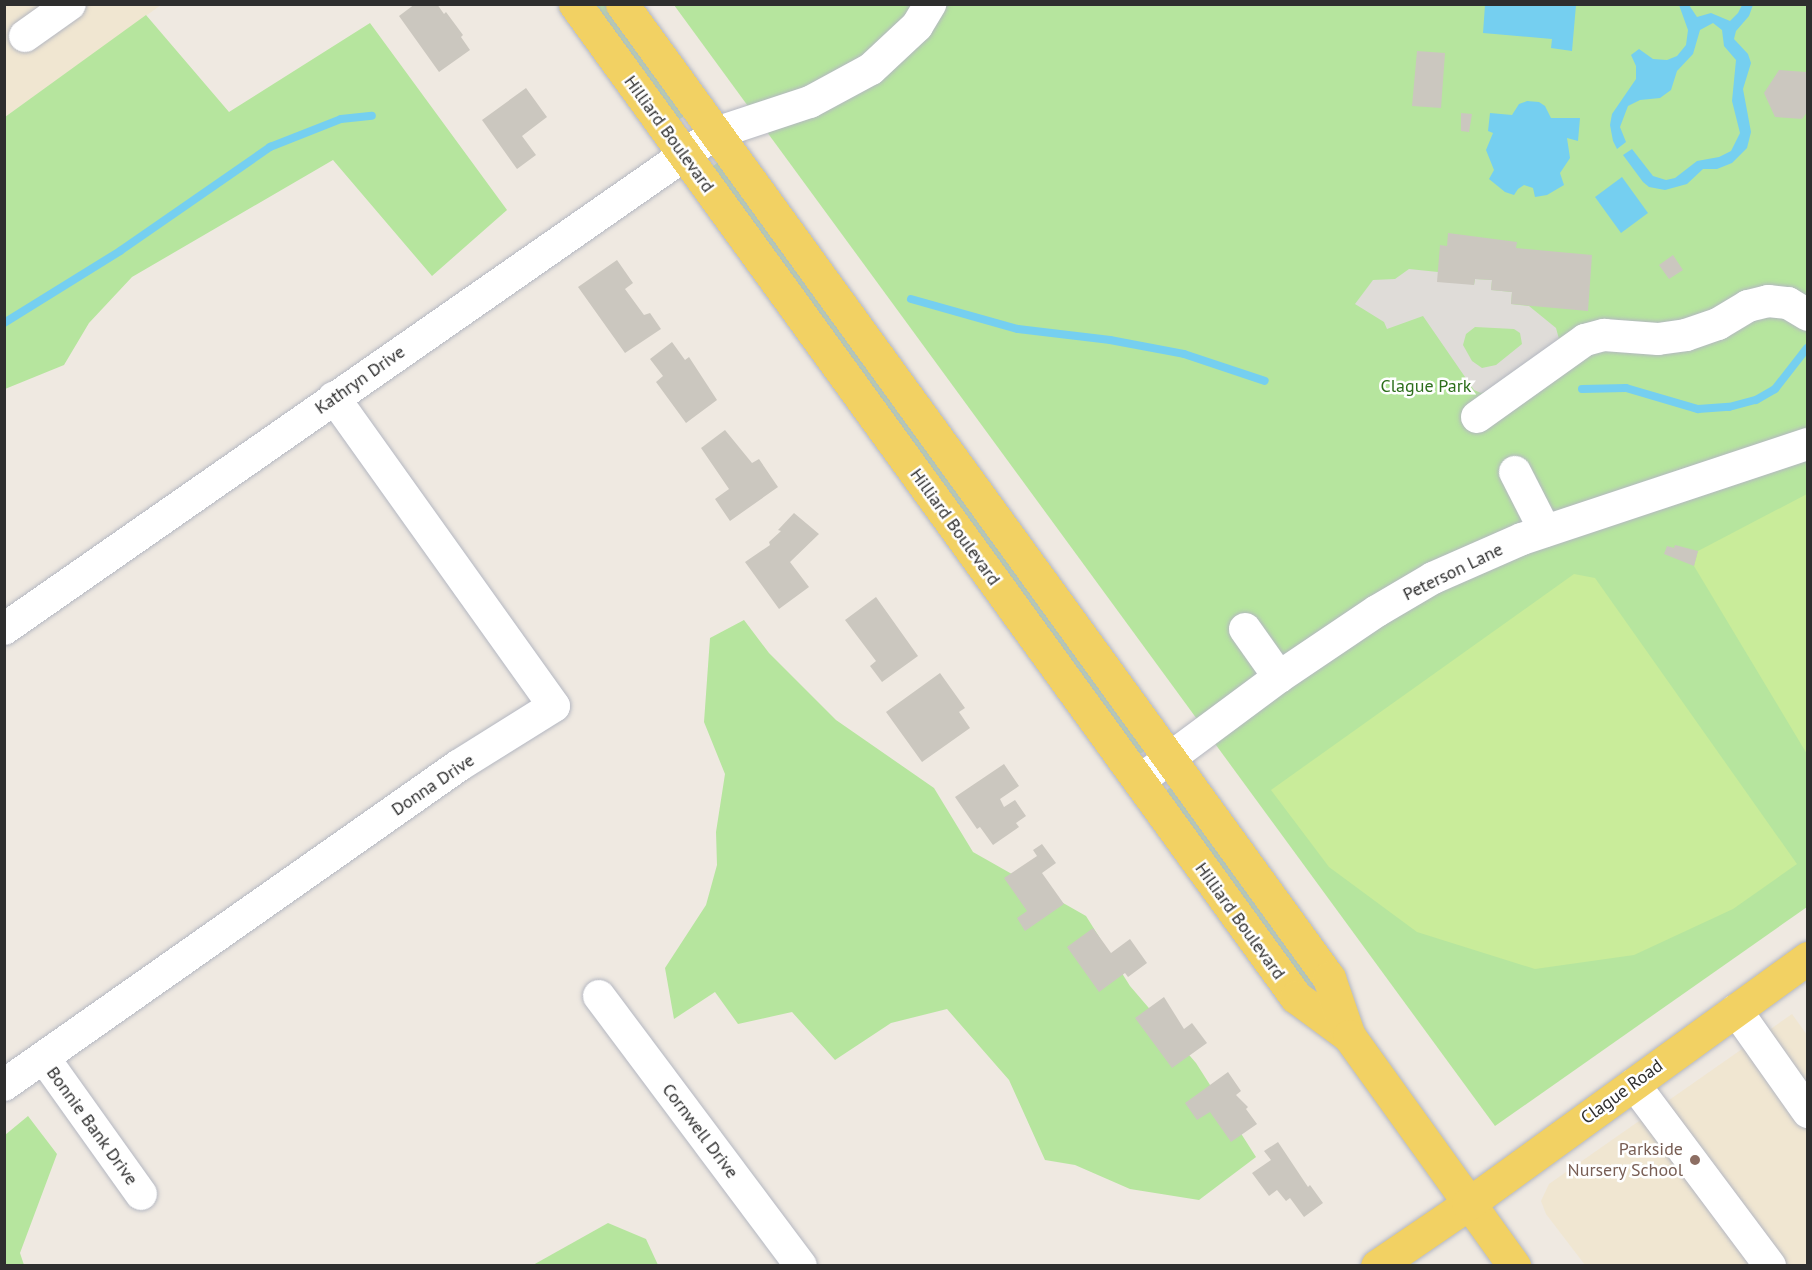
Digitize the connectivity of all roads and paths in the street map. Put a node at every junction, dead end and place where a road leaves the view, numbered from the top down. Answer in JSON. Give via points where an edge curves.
{"nodes":[{"id":1,"x":70,"y":4,"type":"edge"},
{"id":2,"x":575,"y":4,"type":"edge"},
{"id":3,"x":622,"y":4,"type":"edge"},
{"id":4,"x":930,"y":4,"type":"edge"},
{"id":5,"x":25,"y":36,"type":"dead end"},
{"id":6,"x":716,"y":133,"type":"junction"},
{"id":7,"x":685,"y":155,"type":"junction"},
{"id":8,"x":1808,"y":315,"type":"edge"},
{"id":9,"x":334,"y":398,"type":"junction"},
{"id":10,"x":1477,"y":417,"type":"dead end"},
{"id":11,"x":1808,"y":444,"type":"edge"},
{"id":12,"x":1515,"y":472,"type":"dead end"},
{"id":13,"x":1545,"y":531,"type":"junction"},
{"id":14,"x":4,"y":629,"type":"edge"},
{"id":15,"x":1245,"y":630,"type":"dead end"},
{"id":16,"x":1279,"y":677,"type":"junction"},
{"id":17,"x":1170,"y":759,"type":"junction"},
{"id":18,"x":1139,"y":781,"type":"junction"},
{"id":19,"x":1808,"y":958,"type":"edge"},
{"id":20,"x":599,"y":996,"type":"dead end"},
{"id":21,"x":1736,"y":1010,"type":"junction"},
{"id":22,"x":1349,"y":1036,"type":"junction"},
{"id":23,"x":44,"y":1058,"type":"junction"},
{"id":24,"x":1634,"y":1084,"type":"junction"},
{"id":25,"x":4,"y":1086,"type":"edge"},
{"id":26,"x":1808,"y":1112,"type":"edge"},
{"id":27,"x":141,"y":1194,"type":"dead end"},
{"id":28,"x":1468,"y":1204,"type":"junction"},
{"id":29,"x":1761,"y":1255,"type":"edge"},
{"id":30,"x":801,"y":1266,"type":"edge"},
{"id":31,"x":1377,"y":1266,"type":"edge"},
{"id":32,"x":1514,"y":1266,"type":"edge"}],
"edges":[{"from":1,"to":5,"type":"street"},
{"from":2,"to":7,"type":"main road","name":"Hilliard Boulevard"},
{"from":3,"to":6,"type":"main road","name":"Hilliard Boulevard"},
{"from":4,"to":6,"type":"street","name":"Kathryn Drive","via":[[917,26],[871,69],[810,102]]},
{"from":6,"to":7,"type":"street","name":"Kathryn Drive"},
{"from":6,"to":17,"type":"main road","name":"Hilliard Boulevard"},
{"from":7,"to":9,"type":"street","name":"Kathryn Drive"},
{"from":7,"to":18,"type":"main road","name":"Hilliard Boulevard"},
{"from":8,"to":10,"type":"street","via":[[1788,303],[1768,301],[1748,306],[1718,324],[1686,335],[1658,339],[1604,335],[1586,340]]},
{"from":9,"to":14,"type":"street","name":"Kathryn Drive"},
{"from":9,"to":23,"type":"street","name":"Donna Drive","via":[[554,706],[458,766]]},
{"from":11,"to":13,"type":"street","name":"Peterson Lane"},
{"from":12,"to":13,"type":"street"},
{"from":13,"to":16,"type":"street","name":"Peterson Lane","via":[[1433,578],[1377,610]]},
{"from":15,"to":16,"type":"street"},
{"from":16,"to":17,"type":"street","name":"Peterson Lane"},
{"from":17,"to":18,"type":"street","name":"Peterson Lane"},
{"from":17,"to":22,"type":"main road","name":"Hilliard Boulevard","via":[[1329,978]]},
{"from":18,"to":22,"type":"main road","name":"Hilliard Boulevard","via":[[1296,997]]},
{"from":19,"to":21,"type":"main road","name":"Clague Road"},
{"from":20,"to":30,"type":"street","name":"Cornwell Drive"},
{"from":21,"to":24,"type":"main road","name":"Clague Road"},
{"from":21,"to":26,"type":"street"},
{"from":22,"to":28,"type":"main road","name":"Hilliard Boulevard"},
{"from":23,"to":25,"type":"street","name":"Donna Drive"},
{"from":23,"to":27,"type":"street","name":"Bonnie Bank Drive"},
{"from":24,"to":28,"type":"main road","name":"Clague Road"},
{"from":24,"to":29,"type":"street"},
{"from":28,"to":31,"type":"main road","name":"Clague Road"},
{"from":28,"to":32,"type":"main road","name":"Hilliard Boulevard"}]}
